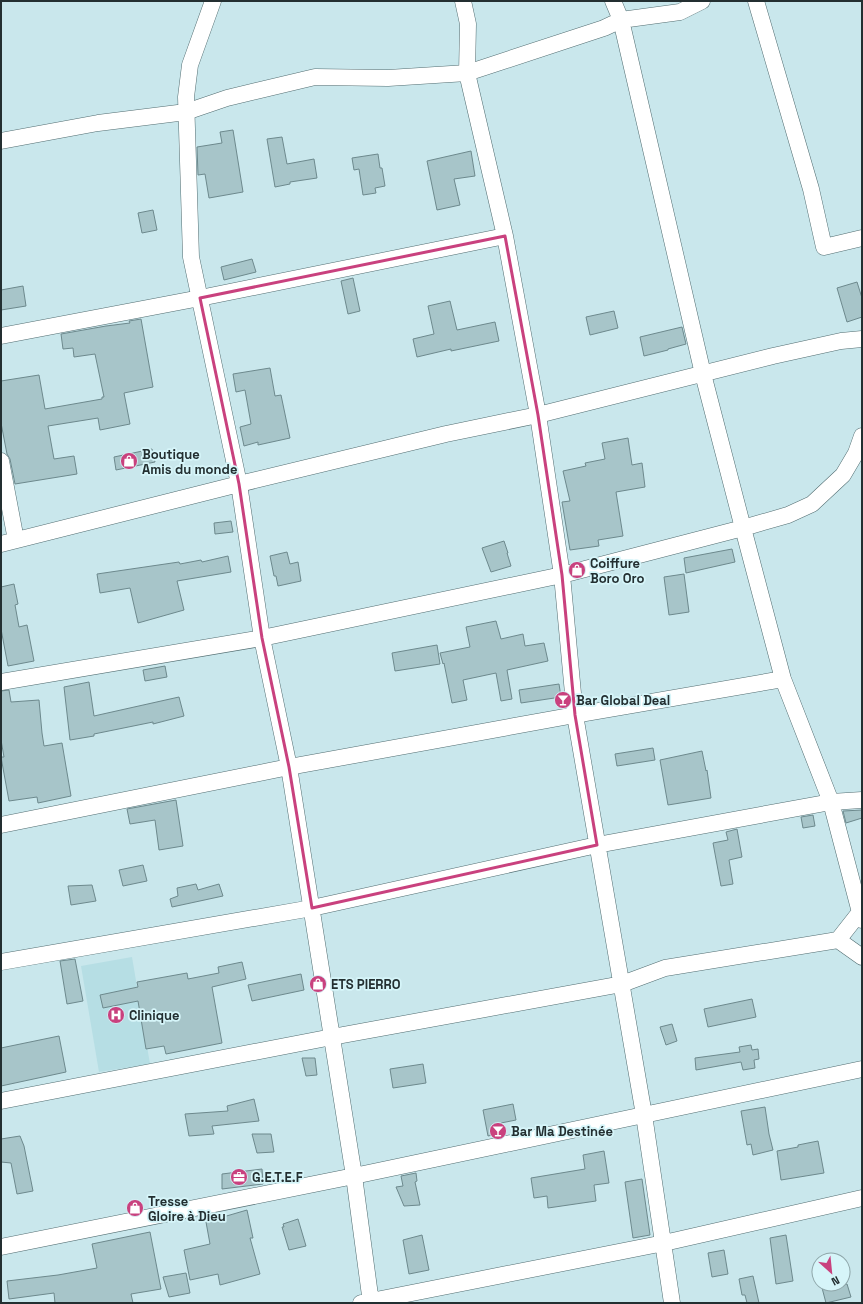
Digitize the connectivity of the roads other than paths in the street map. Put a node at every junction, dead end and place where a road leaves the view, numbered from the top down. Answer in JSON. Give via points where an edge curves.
{"nodes":[{"id":1,"x":212,"y":1,"type":"edge"},
{"id":2,"x":463,"y":1,"type":"edge"},
{"id":3,"x":613,"y":1,"type":"edge"},
{"id":4,"x":702,"y":1,"type":"edge"},
{"id":5,"x":756,"y":1,"type":"edge"},
{"id":6,"x":621,"y":20,"type":"junction"},
{"id":7,"x":467,"y":73,"type":"junction"},
{"id":8,"x":186,"y":112,"type":"junction"},
{"id":9,"x":1,"y":141,"type":"edge"},
{"id":10,"x":505,"y":236,"type":"junction"},
{"id":11,"x":862,"y":238,"type":"edge"},
{"id":12,"x":200,"y":298,"type":"junction"},
{"id":13,"x":1,"y":336,"type":"edge"},
{"id":14,"x":861,"y":340,"type":"edge"},
{"id":15,"x":702,"y":374,"type":"junction"},
{"id":16,"x":538,"y":416,"type":"junction"},
{"id":17,"x":862,"y":436,"type":"edge"},
{"id":18,"x":1,"y":461,"type":"edge"},
{"id":19,"x":239,"y":484,"type":"junction"},
{"id":20,"x":743,"y":528,"type":"junction"},
{"id":21,"x":8,"y":542,"type":"edge"},
{"id":22,"x":562,"y":575,"type":"junction"},
{"id":23,"x":262,"y":638,"type":"junction"},
{"id":24,"x":783,"y":679,"type":"junction"},
{"id":25,"x":1,"y":682,"type":"edge"},
{"id":26,"x":575,"y":714,"type":"junction"},
{"id":27,"x":290,"y":767,"type":"junction"},
{"id":28,"x":862,"y":800,"type":"edge"},
{"id":29,"x":831,"y":802,"type":"junction"},
{"id":30,"x":1,"y":825,"type":"edge"},
{"id":31,"x":597,"y":845,"type":"junction"},
{"id":32,"x":312,"y":908,"type":"junction"},
{"id":33,"x":861,"y":916,"type":"edge"},
{"id":34,"x":838,"y":940,"type":"junction"},
{"id":35,"x":862,"y":957,"type":"edge"},
{"id":36,"x":1,"y":962,"type":"edge"},
{"id":37,"x":622,"y":984,"type":"junction"},
{"id":38,"x":332,"y":1037,"type":"junction"},
{"id":39,"x":862,"y":1069,"type":"edge"},
{"id":40,"x":1,"y":1102,"type":"edge"},
{"id":41,"x":644,"y":1115,"type":"junction"},
{"id":42,"x":354,"y":1176,"type":"junction"},
{"id":43,"x":862,"y":1198,"type":"edge"},
{"id":44,"x":664,"y":1243,"type":"junction"},
{"id":45,"x":1,"y":1247,"type":"edge"},
{"id":46,"x":367,"y":1302,"type":"edge"},
{"id":47,"x":672,"y":1303,"type":"edge"}],
"edges":[{"from":1,"to":8,"type":"street","via":[[190,65]]},
{"from":2,"to":7,"type":"street","via":[[468,24]]},
{"from":3,"to":6,"type":"street"},
{"from":4,"to":6,"type":"street","via":[[680,12]]},
{"from":5,"to":11,"type":"street","via":[[811,189],[824,247]]},
{"from":6,"to":7,"type":"street","via":[[604,28]]},
{"from":6,"to":15,"type":"street"},
{"from":7,"to":8,"type":"street","via":[[388,78],[315,77],[227,98]]},
{"from":7,"to":10,"type":"street"},
{"from":8,"to":9,"type":"street","via":[[98,123]]},
{"from":8,"to":12,"type":"street","via":[[191,257]]},
{"from":10,"to":12,"type":"street"},
{"from":10,"to":16,"type":"street"},
{"from":12,"to":13,"type":"street"},
{"from":12,"to":19,"type":"street"},
{"from":14,"to":15,"type":"street","via":[[841,340]]},
{"from":15,"to":16,"type":"street"},
{"from":15,"to":20,"type":"street"},
{"from":16,"to":19,"type":"street","via":[[446,434]]},
{"from":16,"to":22,"type":"street"},
{"from":17,"to":20,"type":"street","via":[[844,475],[812,504],[788,515]]},
{"from":18,"to":21,"type":"street"},
{"from":19,"to":21,"type":"street"},
{"from":19,"to":23,"type":"street"},
{"from":20,"to":22,"type":"street"},
{"from":20,"to":24,"type":"street"},
{"from":22,"to":23,"type":"street"},
{"from":22,"to":26,"type":"street"},
{"from":23,"to":25,"type":"street"},
{"from":23,"to":27,"type":"street"},
{"from":24,"to":26,"type":"street"},
{"from":24,"to":29,"type":"street"},
{"from":26,"to":27,"type":"street"},
{"from":26,"to":31,"type":"street"},
{"from":27,"to":30,"type":"street"},
{"from":27,"to":32,"type":"street"},
{"from":28,"to":29,"type":"street"},
{"from":29,"to":31,"type":"street"},
{"from":29,"to":33,"type":"street"},
{"from":31,"to":32,"type":"street"},
{"from":31,"to":37,"type":"street"},
{"from":32,"to":36,"type":"street"},
{"from":32,"to":38,"type":"street"},
{"from":33,"to":34,"type":"street"},
{"from":34,"to":35,"type":"street"},
{"from":34,"to":37,"type":"street","via":[[666,968]]},
{"from":37,"to":38,"type":"street"},
{"from":37,"to":41,"type":"street"},
{"from":38,"to":40,"type":"street"},
{"from":38,"to":42,"type":"street"},
{"from":39,"to":41,"type":"street"},
{"from":41,"to":42,"type":"street"},
{"from":41,"to":44,"type":"street"},
{"from":42,"to":45,"type":"street"},
{"from":42,"to":46,"type":"street"},
{"from":43,"to":44,"type":"street"},
{"from":44,"to":46,"type":"street"},
{"from":44,"to":47,"type":"street"}]}
